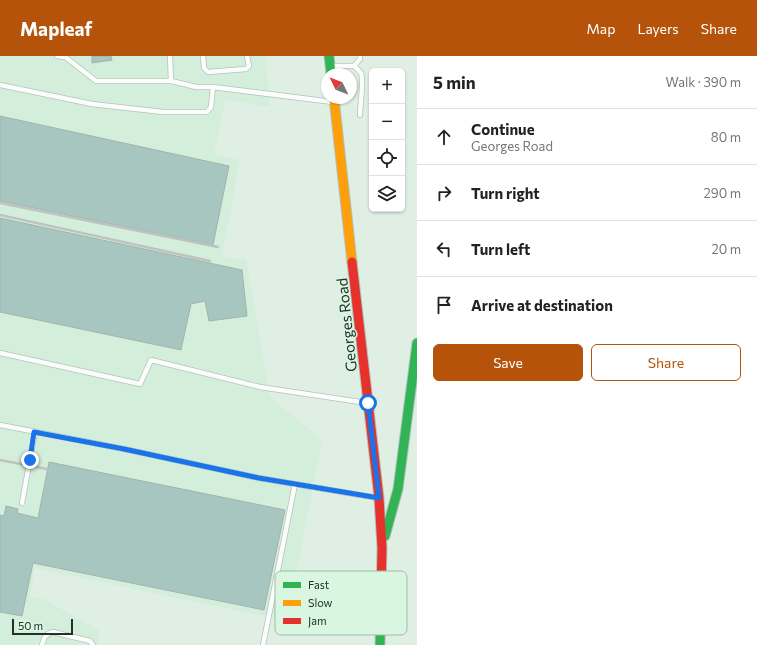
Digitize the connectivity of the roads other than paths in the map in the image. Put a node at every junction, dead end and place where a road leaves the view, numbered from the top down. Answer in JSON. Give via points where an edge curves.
{"nodes":[{"id":1,"x":57,"y":56,"type":"edge"},
{"id":2,"x":64,"y":56,"type":"edge"},
{"id":3,"x":170,"y":56,"type":"edge"},
{"id":4,"x":203,"y":56,"type":"edge"},
{"id":5,"x":247,"y":56,"type":"edge"},
{"id":6,"x":329,"y":56,"type":"edge"},
{"id":7,"x":360,"y":56,"type":"edge"},
{"id":8,"x":354,"y":66,"type":"junction"},
{"id":9,"x":331,"y":68,"type":"edge"},
{"id":10,"x":342,"y":68,"type":"edge"},
{"id":11,"x":171,"y":81,"type":"junction"},
{"id":12,"x":0,"y":85,"type":"edge"},
{"id":13,"x":213,"y":87,"type":"junction"},
{"id":14,"x":321,"y":99,"type":"edge"},
{"id":15,"x":334,"y":104,"type":"edge"},
{"id":16,"x":360,"y":115,"type":"dead end"},
{"id":17,"x":417,"y":343,"type":"edge"},
{"id":18,"x":0,"y":353,"type":"edge"},
{"id":19,"x":368,"y":403,"type":"junction"},
{"id":20,"x":0,"y":426,"type":"edge"},
{"id":21,"x":34,"y":432,"type":"junction"},
{"id":22,"x":295,"y":484,"type":"junction"},
{"id":23,"x":379,"y":498,"type":"junction"},
{"id":24,"x":22,"y":504,"type":"dead end"},
{"id":25,"x":382,"y":548,"type":"junction"},
{"id":26,"x":278,"y":571,"type":"edge"},
{"id":27,"x":382,"y":571,"type":"edge"},
{"id":28,"x":275,"y":585,"type":"edge"},
{"id":29,"x":380,"y":635,"type":"edge"},
{"id":30,"x":42,"y":645,"type":"edge"},
{"id":31,"x":93,"y":645,"type":"edge"},
{"id":32,"x":263,"y":645,"type":"edge"},
{"id":33,"x":380,"y":645,"type":"edge"}],
"edges":[{"from":1,"to":2,"type":"lane"},
{"from":2,"to":11,"type":"lane","via":[[96,81]]},
{"from":3,"to":11,"type":"lane"},
{"from":4,"to":5,"type":"lane","via":[[204,68],[208,72],[246,69],[249,66]]},
{"from":6,"to":9,"type":"street"},
{"from":7,"to":8,"type":"lane"},
{"from":8,"to":10,"type":"lane"},
{"from":8,"to":16,"type":"lane","via":[[363,80]]},
{"from":11,"to":13,"type":"lane","via":[[196,87]]},
{"from":12,"to":13,"type":"lane","via":[[92,104],[163,112],[207,112],[211,106]]},
{"from":13,"to":14,"type":"lane"},
{"from":15,"to":19,"type":"street","name":"Georges Road"},
{"from":17,"to":25,"type":"street","name":"Georges Road","via":[[398,489]]},
{"from":18,"to":19,"type":"lane","via":[[140,384],[151,360],[260,387]]},
{"from":19,"to":23,"type":"street","name":"Georges Road"},
{"from":20,"to":21,"type":"lane"},
{"from":21,"to":22,"type":"lane"},
{"from":21,"to":24,"type":"lane"},
{"from":22,"to":23,"type":"lane"},
{"from":22,"to":26,"type":"lane"},
{"from":23,"to":25,"type":"street","name":"Georges Road"},
{"from":25,"to":27,"type":"street","name":"Georges Road"},
{"from":28,"to":32,"type":"lane"},
{"from":29,"to":33,"type":"street","name":"Georges Road"},
{"from":30,"to":31,"type":"lane","via":[[48,633],[53,632],[90,641]]}]}
